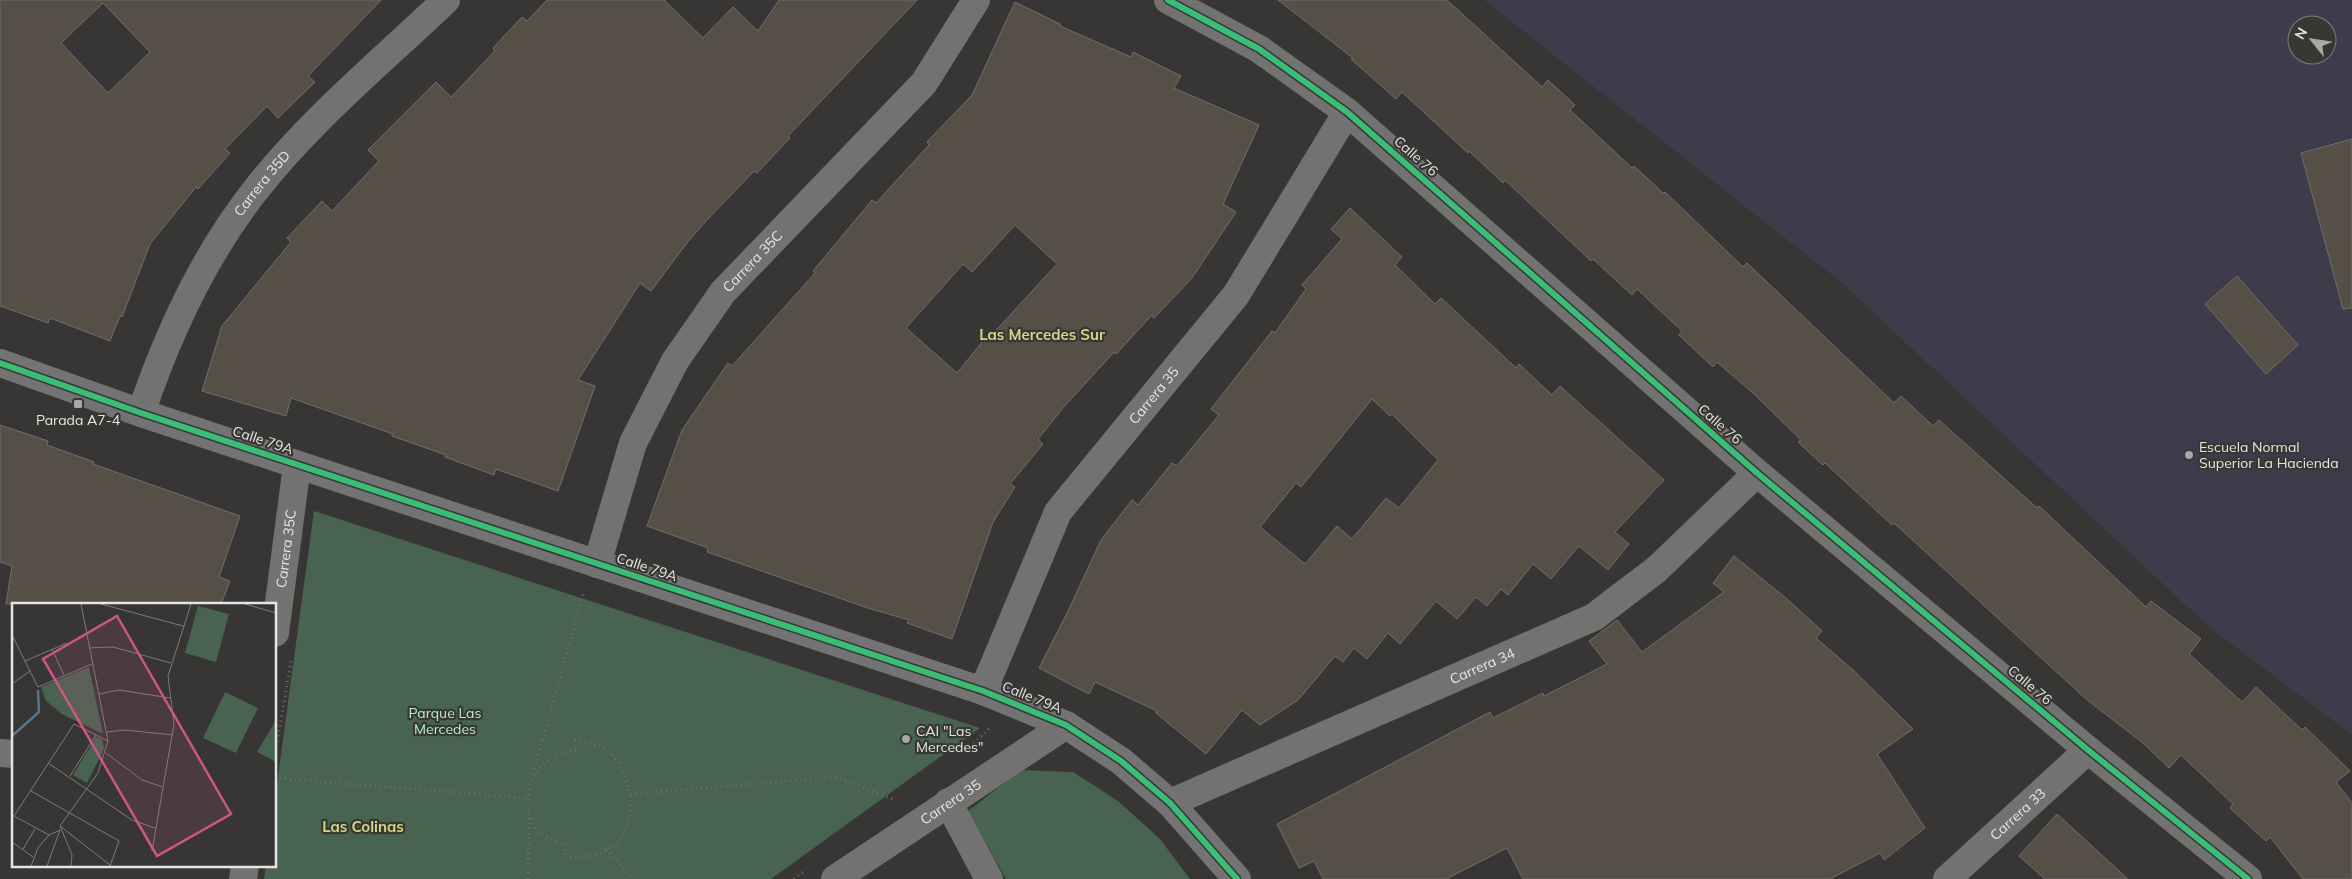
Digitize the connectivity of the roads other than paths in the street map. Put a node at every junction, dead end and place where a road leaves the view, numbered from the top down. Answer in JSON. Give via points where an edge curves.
{"nodes":[{"id":1,"x":446,"y":0,"type":"edge"},
{"id":2,"x":976,"y":0,"type":"edge"},
{"id":3,"x":1168,"y":0,"type":"edge"},
{"id":4,"x":1347,"y":112,"type":"junction"},
{"id":5,"x":0,"y":363,"type":"edge"},
{"id":6,"x":141,"y":413,"type":"junction"},
{"id":7,"x":297,"y":465,"type":"junction"},
{"id":8,"x":1757,"y":473,"type":"junction"},
{"id":9,"x":597,"y":564,"type":"junction"},
{"id":10,"x":276,"y":625,"type":"edge"},
{"id":11,"x":983,"y":691,"type":"junction"},
{"id":12,"x":1066,"y":724,"type":"junction"},
{"id":13,"x":2088,"y":750,"type":"junction"},
{"id":14,"x":948,"y":802,"type":"junction"},
{"id":15,"x":1170,"y":803,"type":"junction"},
{"id":16,"x":245,"y":866,"type":"edge"},
{"id":17,"x":243,"y":879,"type":"edge"},
{"id":18,"x":835,"y":879,"type":"edge"},
{"id":19,"x":989,"y":879,"type":"edge"},
{"id":20,"x":1237,"y":879,"type":"edge"},
{"id":21,"x":1947,"y":879,"type":"edge"},
{"id":22,"x":2248,"y":879,"type":"edge"}],
"edges":[{"from":1,"to":6,"type":"street","name":"Carrera 35D","via":[[311,128],[254,192],[216,249],[182,312]]},
{"from":2,"to":9,"type":"street","name":"Carrera 35C","via":[[924,83],[723,292],[675,361],[633,443]]},
{"from":3,"to":4,"type":"street","name":"Calle 76","via":[[1259,48]]},
{"from":4,"to":8,"type":"street","name":"Calle 76"},
{"from":4,"to":11,"type":"street","name":"Carrera 35","via":[[1236,295],[1058,512]]},
{"from":5,"to":6,"type":"street","name":"Calle 79A"},
{"from":6,"to":7,"type":"street","name":"Calle 79A"},
{"from":7,"to":9,"type":"street","name":"Calle 79A"},
{"from":7,"to":10,"type":"street","name":"Carrera 35C"},
{"from":8,"to":13,"type":"street","name":"Calle 76"},
{"from":8,"to":15,"type":"street","name":"Carrera 34","via":[[1657,570],[1594,618]]},
{"from":9,"to":11,"type":"street","name":"Calle 79A"},
{"from":11,"to":12,"type":"street","name":"Calle 79A"},
{"from":12,"to":14,"type":"street","name":"Carrera 35"},
{"from":12,"to":15,"type":"street","name":"Calle 79A","via":[[1121,761]]},
{"from":13,"to":21,"type":"street","name":"Carrera 33"},
{"from":13,"to":22,"type":"street","name":"Calle 76"},
{"from":14,"to":18,"type":"street","name":"Carrera 35"},
{"from":14,"to":19,"type":"street"},
{"from":15,"to":20,"type":"street","name":"Calle 79A"},
{"from":16,"to":17,"type":"street"}]}
